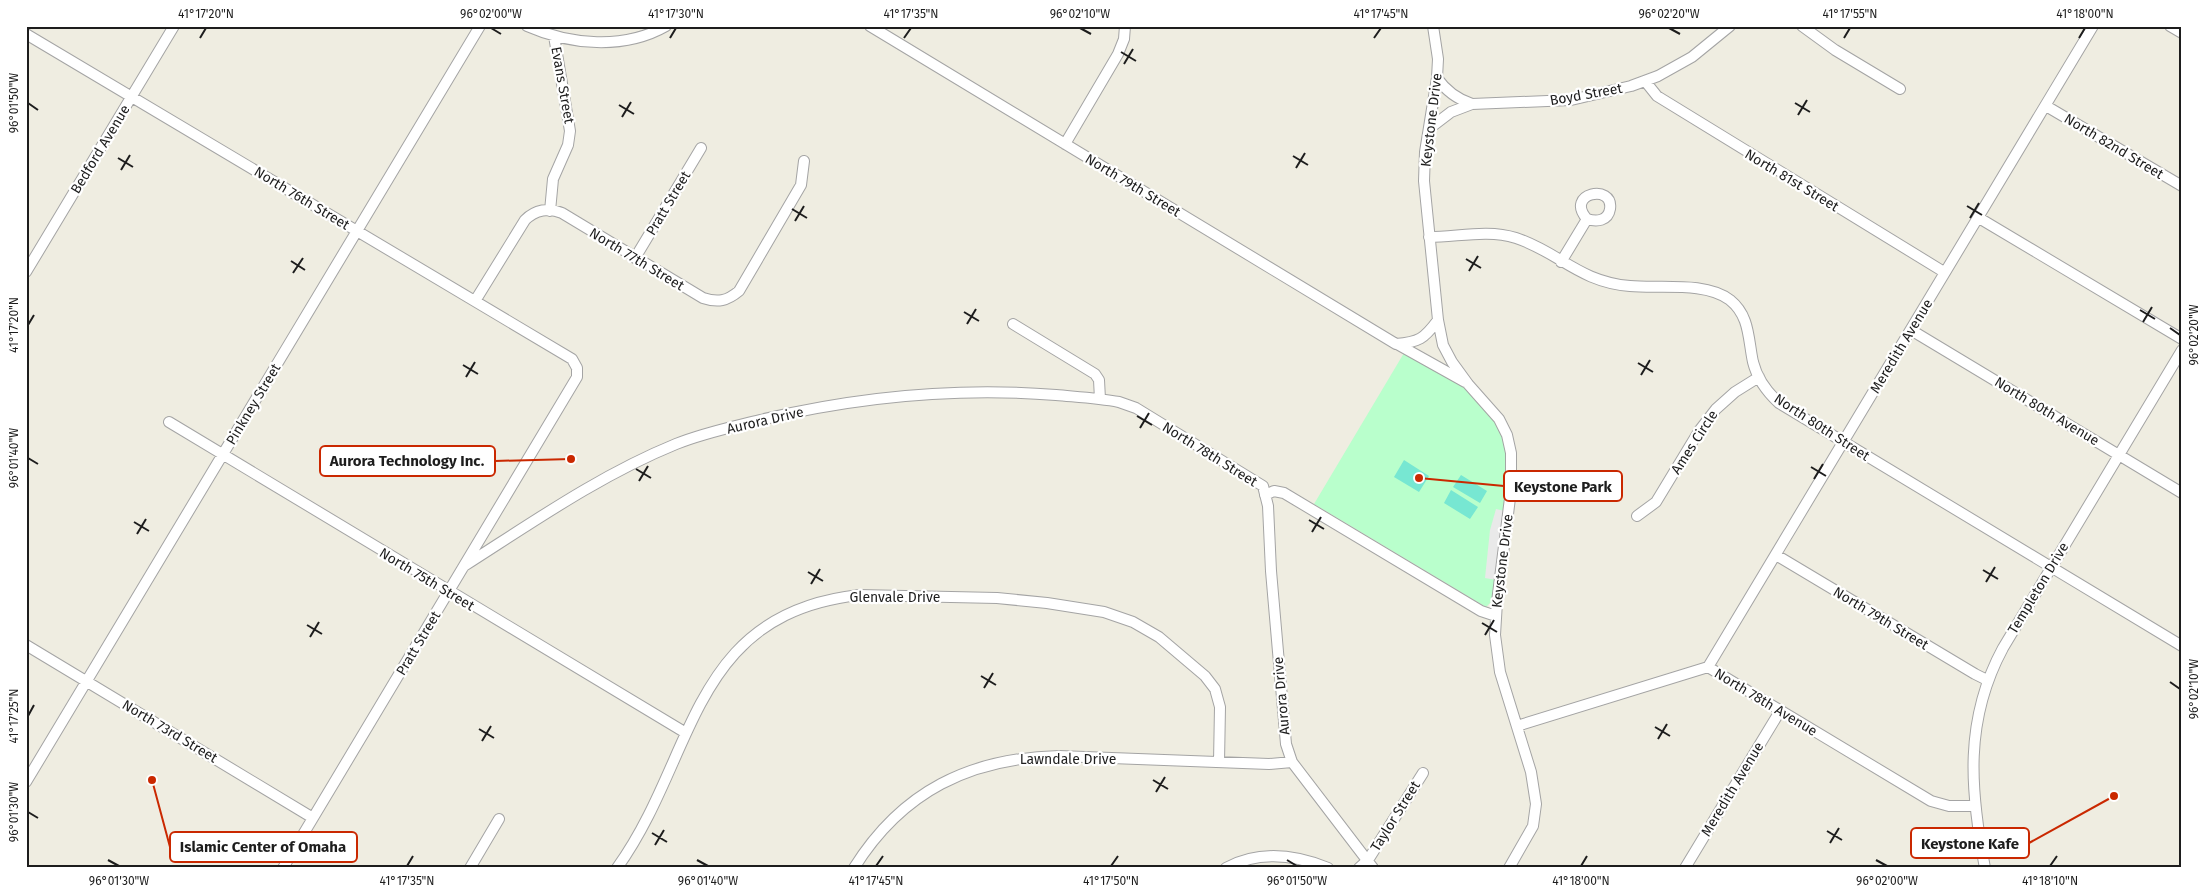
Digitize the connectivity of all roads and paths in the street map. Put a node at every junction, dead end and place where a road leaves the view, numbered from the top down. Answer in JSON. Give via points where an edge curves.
{"nodes":[{"id":1,"x":174,"y":26,"type":"edge"},
{"id":2,"x":480,"y":26,"type":"edge"},
{"id":3,"x":527,"y":26,"type":"edge"},
{"id":4,"x":666,"y":26,"type":"edge"},
{"id":5,"x":870,"y":26,"type":"edge"},
{"id":6,"x":1125,"y":26,"type":"edge"},
{"id":7,"x":1434,"y":26,"type":"edge"},
{"id":8,"x":1730,"y":26,"type":"edge"},
{"id":9,"x":1802,"y":26,"type":"edge"},
{"id":10,"x":2094,"y":26,"type":"edge"},
{"id":11,"x":2170,"y":26,"type":"edge"},
{"id":12,"x":2182,"y":33,"type":"edge"},
{"id":13,"x":26,"y":34,"type":"edge"},
{"id":14,"x":554,"y":36,"type":"junction"},
{"id":15,"x":1437,"y":78,"type":"junction"},
{"id":16,"x":1645,"y":81,"type":"junction"},
{"id":17,"x":1900,"y":89,"type":"dead end"},
{"id":18,"x":132,"y":96,"type":"junction"},
{"id":19,"x":1472,"y":104,"type":"junction"},
{"id":20,"x":2046,"y":106,"type":"junction"},
{"id":21,"x":1430,"y":128,"type":"junction"},
{"id":22,"x":1065,"y":144,"type":"junction"},
{"id":23,"x":702,"y":148,"type":"dead end"},
{"id":24,"x":804,"y":161,"type":"dead end"},
{"id":25,"x":2182,"y":186,"type":"edge"},
{"id":26,"x":550,"y":210,"type":"junction"},
{"id":27,"x":1979,"y":218,"type":"junction"},
{"id":28,"x":1588,"y":219,"type":"dead end"},
{"id":29,"x":357,"y":231,"type":"junction"},
{"id":30,"x":1429,"y":237,"type":"junction"},
{"id":31,"x":636,"y":258,"type":"junction"},
{"id":32,"x":1561,"y":262,"type":"junction"},
{"id":33,"x":26,"y":272,"type":"edge"},
{"id":34,"x":1944,"y":272,"type":"junction"},
{"id":35,"x":475,"y":301,"type":"junction"},
{"id":36,"x":1438,"y":320,"type":"junction"},
{"id":37,"x":1013,"y":324,"type":"dead end"},
{"id":38,"x":1911,"y":330,"type":"junction"},
{"id":39,"x":2182,"y":339,"type":"edge"},
{"id":40,"x":1396,"y":344,"type":"junction"},
{"id":41,"x":2182,"y":350,"type":"edge"},
{"id":42,"x":576,"y":365,"type":"joint"},
{"id":43,"x":1759,"y":377,"type":"junction"},
{"id":44,"x":1468,"y":384,"type":"junction"},
{"id":45,"x":1100,"y":399,"type":"junction"},
{"id":46,"x":169,"y":422,"type":"dead end"},
{"id":47,"x":1844,"y":442,"type":"junction"},
{"id":48,"x":221,"y":455,"type":"junction"},
{"id":49,"x":2119,"y":455,"type":"junction"},
{"id":50,"x":2182,"y":493,"type":"edge"},
{"id":51,"x":1265,"y":495,"type":"junction"},
{"id":52,"x":1637,"y":516,"type":"dead end"},
{"id":53,"x":1776,"y":555,"type":"junction"},
{"id":54,"x":464,"y":566,"type":"junction"},
{"id":55,"x":2051,"y":568,"type":"junction"},
{"id":56,"x":449,"y":592,"type":"junction"},
{"id":57,"x":1496,"y":616,"type":"junction"},
{"id":58,"x":26,"y":645,"type":"edge"},
{"id":59,"x":2182,"y":646,"type":"edge"},
{"id":60,"x":1708,"y":667,"type":"junction"},
{"id":61,"x":1987,"y":680,"type":"junction"},
{"id":62,"x":87,"y":681,"type":"junction"},
{"id":63,"x":1780,"y":711,"type":"junction"},
{"id":64,"x":1517,"y":726,"type":"junction"},
{"id":65,"x":686,"y":733,"type":"junction"},
{"id":66,"x":1219,"y":762,"type":"junction"},
{"id":67,"x":1292,"y":762,"type":"junction"},
{"id":68,"x":1423,"y":773,"type":"dead end"},
{"id":69,"x":26,"y":782,"type":"edge"},
{"id":70,"x":1975,"y":806,"type":"junction"},
{"id":71,"x":313,"y":818,"type":"junction"},
{"id":72,"x":499,"y":819,"type":"dead end"},
{"id":73,"x":1982,"y":851,"type":"junction"},
{"id":74,"x":1370,"y":864,"type":"edge"},
{"id":75,"x":283,"y":868,"type":"edge"},
{"id":76,"x":470,"y":868,"type":"edge"},
{"id":77,"x":617,"y":868,"type":"edge"},
{"id":78,"x":854,"y":868,"type":"edge"},
{"id":79,"x":1226,"y":868,"type":"edge"},
{"id":80,"x":1328,"y":868,"type":"edge"},
{"id":81,"x":1360,"y":868,"type":"edge"},
{"id":82,"x":1510,"y":868,"type":"edge"},
{"id":83,"x":1685,"y":868,"type":"edge"},
{"id":84,"x":1985,"y":868,"type":"edge"},
{"id":85,"x":1992,"y":868,"type":"edge"}],
"edges":[{"from":1,"to":18,"type":"street","name":"Bedford Avenue"},
{"from":2,"to":29,"type":"street","name":"Pinkney Street"},
{"from":3,"to":14,"type":"street"},
{"from":4,"to":14,"type":"street","name":"Evans Street","via":[[656,32],[621,41],[590,42]]},
{"from":5,"to":22,"type":"street","name":"North 79th Street"},
{"from":6,"to":22,"type":"street","via":[[1118,54]]},
{"from":7,"to":15,"type":"street","name":"Keystone Drive"},
{"from":8,"to":16,"type":"street","name":"Boyd Street","via":[[1692,57]]},
{"from":9,"to":17,"type":"street"},
{"from":10,"to":20,"type":"street","name":"Meredith Avenue"},
{"from":11,"to":12,"type":"street"},
{"from":13,"to":18,"type":"street","name":"North 76th Street"},
{"from":14,"to":26,"type":"street","name":"Evans Street","via":[[570,131],[568,146],[553,179]]},
{"from":15,"to":19,"type":"street","via":[[1456,98]]},
{"from":15,"to":21,"type":"street","name":"Keystone Drive"},
{"from":16,"to":19,"type":"street","name":"Boyd Street","via":[[1571,100]]},
{"from":16,"to":34,"type":"street","name":"North 81st Street","via":[[1665,101]]},
{"from":18,"to":29,"type":"street","name":"North 76th Street"},
{"from":18,"to":33,"type":"street","name":"Bedford Avenue"},
{"from":19,"to":21,"type":"street","name":"Boyd Street","via":[[1451,112]]},
{"from":20,"to":25,"type":"street","name":"North 82nd Street"},
{"from":20,"to":27,"type":"street","name":"Meredith Avenue"},
{"from":21,"to":30,"type":"street","name":"Keystone Drive","via":[[1424,180]]},
{"from":22,"to":40,"type":"street","name":"North 79th Street"},
{"from":23,"to":31,"type":"street","name":"Pratt Street"},
{"from":24,"to":31,"type":"street","name":"North 77th Street","via":[[801,185],[739,291],[725,300],[717,302],[702,298]]},
{"from":26,"to":31,"type":"street","name":"North 77th Street"},
{"from":26,"to":35,"type":"street","via":[[539,210],[525,220]]},
{"from":27,"to":34,"type":"street","name":"Meredith Avenue"},
{"from":27,"to":39,"type":"street"},
{"from":28,"to":32,"type":"street"},
{"from":29,"to":35,"type":"street","name":"North 76th Street"},
{"from":29,"to":48,"type":"street","name":"Pinkney Street"},
{"from":30,"to":32,"type":"street","name":"North 80th Street","via":[[1502,234],[1527,242]]},
{"from":30,"to":36,"type":"street","name":"Keystone Drive"},
{"from":32,"to":43,"type":"street","name":"North 80th Street","via":[[1585,276],[1611,284],[1701,288],[1723,296],[1742,315],[1747,325]]},
{"from":34,"to":38,"type":"street","name":"Meredith Avenue"},
{"from":35,"to":42,"type":"street","name":"North 76th Street","via":[[572,359]]},
{"from":36,"to":40,"type":"street","via":[[1420,340]]},
{"from":36,"to":44,"type":"street","name":"Keystone Drive","via":[[1447,354]]},
{"from":37,"to":45,"type":"street","via":[[1095,374],[1099,380]]},
{"from":38,"to":47,"type":"street","name":"Meredith Avenue"},
{"from":38,"to":49,"type":"street","name":"North 80th Avenue"},
{"from":40,"to":44,"type":"street","name":"North 79th Street"},
{"from":41,"to":49,"type":"street","name":"Templeton Drive"},
{"from":42,"to":54,"type":"street","name":"Pratt Street","via":[[577,377]]},
{"from":43,"to":47,"type":"street","name":"North 80th Street","via":[[1779,403]]},
{"from":43,"to":52,"type":"street","name":"Ames Circle","via":[[1716,409],[1656,502]]},
{"from":44,"to":57,"type":"street","name":"Keystone Drive","via":[[1499,419],[1511,453],[1511,490]]},
{"from":45,"to":51,"type":"street","name":"North 78th Street","via":[[1136,408],[1263,486]]},
{"from":45,"to":54,"type":"street","name":"Aurora Drive","via":[[1000,392],[925,394],[828,406],[736,426],[677,444],[611,475]]},
{"from":46,"to":48,"type":"street","name":"North 75th Street"},
{"from":47,"to":53,"type":"street","name":"Meredith Avenue"},
{"from":47,"to":55,"type":"street","name":"North 80th Street"},
{"from":48,"to":56,"type":"street","name":"North 75th Street"},
{"from":48,"to":62,"type":"street","name":"Pinkney Street"},
{"from":49,"to":50,"type":"street","name":"North 80th Avenue"},
{"from":49,"to":55,"type":"street","name":"Templeton Drive"},
{"from":51,"to":57,"type":"street","name":"North 78th Street","via":[[1274,491],[1284,493],[1480,610]]},
{"from":51,"to":67,"type":"street","name":"Aurora Drive","via":[[1282,707],[1286,744]]},
{"from":53,"to":60,"type":"street","name":"Meredith Avenue"},
{"from":53,"to":61,"type":"street","name":"North 79th Street"},
{"from":54,"to":56,"type":"street","name":"Pratt Street"},
{"from":55,"to":59,"type":"street","name":"North 80th Street"},
{"from":55,"to":61,"type":"street","name":"Templeton Drive"},
{"from":56,"to":65,"type":"street","name":"North 75th Street"},
{"from":56,"to":71,"type":"street","name":"Pratt Street"},
{"from":57,"to":64,"type":"street","name":"Keystone Drive","via":[[1500,672]]},
{"from":58,"to":62,"type":"street","name":"North 73rd Street"},
{"from":60,"to":63,"type":"street","name":"North 78th Avenue"},
{"from":60,"to":64,"type":"street","name":"North 78th Avenue"},
{"from":61,"to":70,"type":"street","name":"Templeton Drive","via":[[1974,738]]},
{"from":62,"to":69,"type":"street","name":"Pinkney Street"},
{"from":62,"to":71,"type":"street","name":"North 73rd Street"},
{"from":63,"to":70,"type":"street","name":"North 78th Avenue","via":[[1931,801],[1949,806]]},
{"from":63,"to":83,"type":"street","name":"Meredith Avenue"},
{"from":64,"to":82,"type":"street","name":"Keystone Drive","via":[[1531,772],[1536,804],[1532,826]]},
{"from":65,"to":66,"type":"street","name":"Glenvale Drive","via":[[709,687],[729,659],[760,631],[794,611],[826,600],[859,595],[996,598],[1104,612],[1133,622],[1159,637],[1205,676],[1215,689],[1220,708]]},
{"from":65,"to":77,"type":"street","name":"Glenvale Drive","via":[[645,822]]},
{"from":66,"to":67,"type":"street","name":"Lawndale Drive"},
{"from":66,"to":78,"type":"street","name":"Lawndale Drive","via":[[1059,756],[989,764],[948,780],[902,810],[881,830]]},
{"from":67,"to":74,"type":"street","name":"Aurora Drive"},
{"from":68,"to":74,"type":"street","name":"Taylor Street"},
{"from":70,"to":73,"type":"street","name":"Templeton Drive"},
{"from":71,"to":75,"type":"street","name":"Pratt Street"},
{"from":72,"to":76,"type":"street"},
{"from":73,"to":84,"type":"street","name":"Templeton Drive"},
{"from":73,"to":85,"type":"street","name":"Templeton Drive"},
{"from":74,"to":81,"type":"street","name":"Taylor Street"},
{"from":79,"to":80,"type":"street","via":[[1246,860],[1279,856],[1306,860]]}]}
